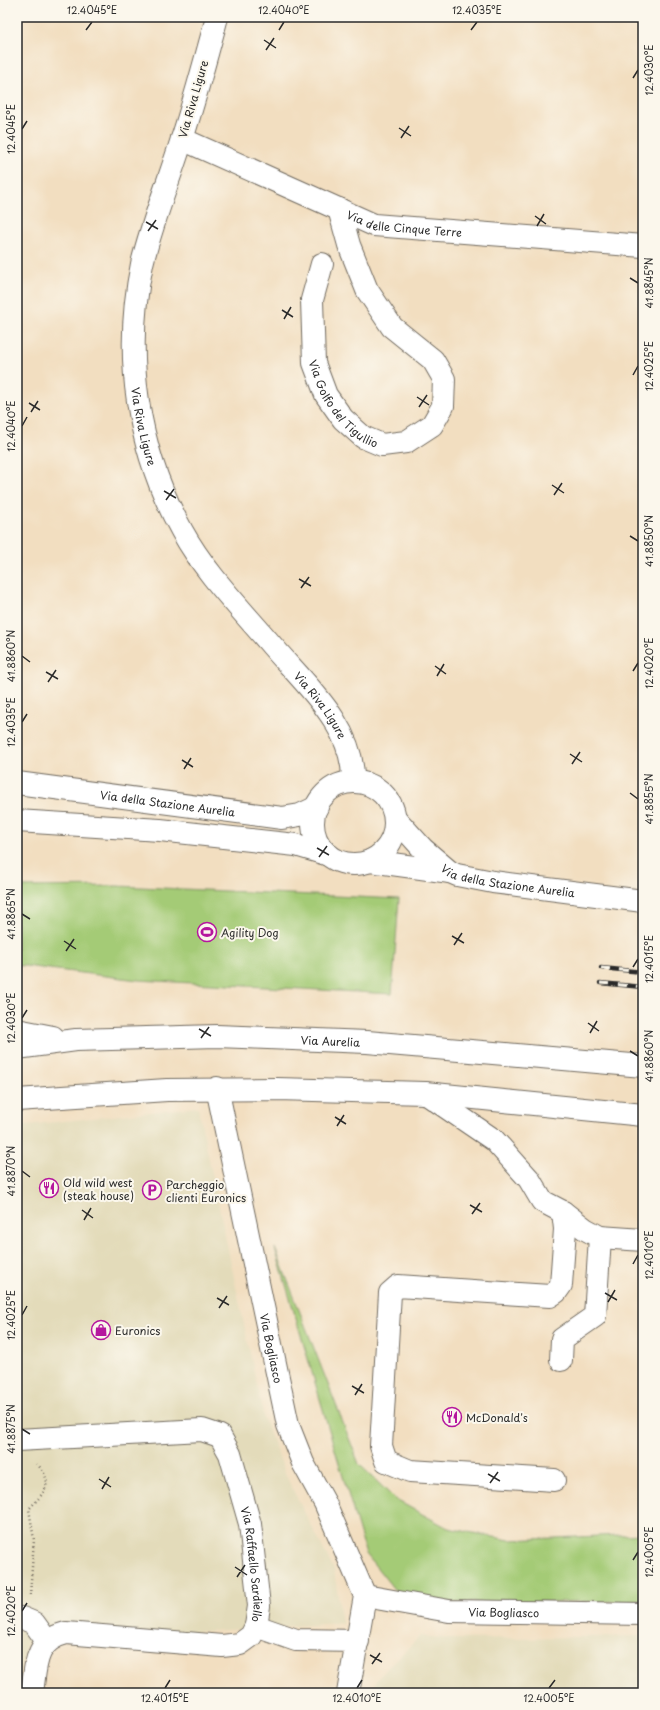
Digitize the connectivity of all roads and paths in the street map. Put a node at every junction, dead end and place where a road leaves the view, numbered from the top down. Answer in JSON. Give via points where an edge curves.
{"nodes":[{"id":1,"x":217,"y":17,"type":"edge"},
{"id":2,"x":182,"y":139,"type":"junction"},
{"id":3,"x":339,"y":209,"type":"junction"},
{"id":4,"x":643,"y":246,"type":"edge"},
{"id":5,"x":322,"y":264,"type":"dead end"},
{"id":6,"x":353,"y":782,"type":"junction"},
{"id":7,"x":17,"y":784,"type":"edge"},
{"id":8,"x":317,"y":807,"type":"junction"},
{"id":9,"x":394,"y":818,"type":"junction"},
{"id":10,"x":17,"y":821,"type":"edge"},
{"id":11,"x":329,"y":855,"type":"junction"},
{"id":12,"x":370,"y":861,"type":"junction"},
{"id":13,"x":450,"y":872,"type":"junction"},
{"id":14,"x":643,"y":901,"type":"edge"},
{"id":15,"x":17,"y":1030,"type":"edge"},
{"id":16,"x":76,"y":1040,"type":"junction"},
{"id":17,"x":17,"y":1048,"type":"edge"},
{"id":18,"x":643,"y":1066,"type":"edge"},
{"id":19,"x":218,"y":1088,"type":"junction"},
{"id":20,"x":425,"y":1093,"type":"junction"},
{"id":21,"x":17,"y":1100,"type":"edge"},
{"id":22,"x":643,"y":1115,"type":"edge"},
{"id":23,"x":563,"y":1212,"type":"junction"},
{"id":24,"x":600,"y":1237,"type":"junction"},
{"id":25,"x":643,"y":1240,"type":"edge"},
{"id":26,"x":561,"y":1360,"type":"dead end"},
{"id":27,"x":18,"y":1440,"type":"edge"},
{"id":28,"x":554,"y":1480,"type":"dead end"},
{"id":29,"x":365,"y":1596,"type":"junction"},
{"id":30,"x":643,"y":1614,"type":"edge"},
{"id":31,"x":19,"y":1619,"type":"edge"},
{"id":32,"x":256,"y":1626,"type":"junction"},
{"id":33,"x":47,"y":1641,"type":"junction"},
{"id":34,"x":358,"y":1641,"type":"junction"},
{"id":35,"x":32,"y":1693,"type":"edge"},
{"id":36,"x":348,"y":1693,"type":"edge"}],
"edges":[{"from":1,"to":2,"type":"main road","name":"Via Riva Ligure"},
{"from":2,"to":3,"type":"main road","name":"Via delle Cinque Terre"},
{"from":2,"to":6,"type":"main road","name":"Via Riva Ligure","via":[[143,263],[135,305],[134,374],[145,439],[168,505],[183,533],[201,561],[338,726],[348,751]]},
{"from":3,"to":4,"type":"main road","name":"Via delle Cinque Terre","via":[[374,224]]},
{"from":3,"to":5,"type":"main road","name":"Via Golfo del Tigullio","via":[[349,245],[367,290],[392,327],[432,360],[444,379],[443,406],[432,425],[406,442],[382,445],[364,437],[343,418],[326,395],[314,363],[312,308]]},
{"from":6,"to":8,"type":"main road","via":[[332,789]]},
{"from":6,"to":9,"type":"main road","via":[[367,784],[380,791],[389,802]]},
{"from":7,"to":8,"type":"main road","name":"Via della Stazione Aurelia","via":[[282,818],[300,815]]},
{"from":8,"to":11,"type":"main road","via":[[314,829],[317,840]]},
{"from":9,"to":12,"type":"main road","via":[[395,829],[391,842],[382,854]]},
{"from":9,"to":13,"type":"main road","name":"Via della Stazione Aurelia","via":[[423,849]]},
{"from":10,"to":11,"type":"main road","via":[[160,830],[296,845]]},
{"from":11,"to":12,"type":"main road","via":[[342,862],[356,864]]},
{"from":12,"to":13,"type":"main road"},
{"from":13,"to":14,"type":"main road","name":"Via della Stazione Aurelia","via":[[493,882]]},
{"from":15,"to":16,"type":"main road"},
{"from":16,"to":17,"type":"main road","name":"Via Aurelia"},
{"from":16,"to":18,"type":"main road","name":"Via Aurelia","via":[[217,1036],[367,1042]]},
{"from":19,"to":20,"type":"main road"},
{"from":19,"to":21,"type":"main road"},
{"from":19,"to":29,"type":"main road","name":"Via Bogliasco","via":[[288,1425]]},
{"from":20,"to":22,"type":"main road"},
{"from":20,"to":23,"type":"main road","via":[[494,1140],[529,1179],[542,1201]]},
{"from":23,"to":24,"type":"main road"},
{"from":23,"to":28,"type":"main road","via":[[565,1229],[561,1285],[550,1296],[398,1286],[390,1293],[381,1446],[386,1461],[410,1471]]},
{"from":24,"to":25,"type":"main road"},
{"from":24,"to":26,"type":"main road","via":[[595,1316],[562,1339]]},
{"from":27,"to":31,"type":"path","via":[[44,1473],[47,1481],[40,1498],[29,1509],[34,1540],[29,1602]]},
{"from":27,"to":32,"type":"main road","name":"Via Raffaello Sardiello","via":[[202,1430],[220,1436],[230,1454],[250,1524],[259,1606]]},
{"from":29,"to":30,"type":"main road","name":"Via Bogliasco","via":[[449,1611]]},
{"from":29,"to":34,"type":"main road"},
{"from":31,"to":33,"type":"main road","via":[[34,1624]]},
{"from":32,"to":33,"type":"main road","name":"Via Raffaello Sardiello","via":[[251,1636],[240,1644],[222,1646],[66,1633]]},
{"from":32,"to":34,"type":"main road","via":[[296,1640]]},
{"from":33,"to":35,"type":"main road","via":[[37,1658]]},
{"from":34,"to":36,"type":"main road"}]}
